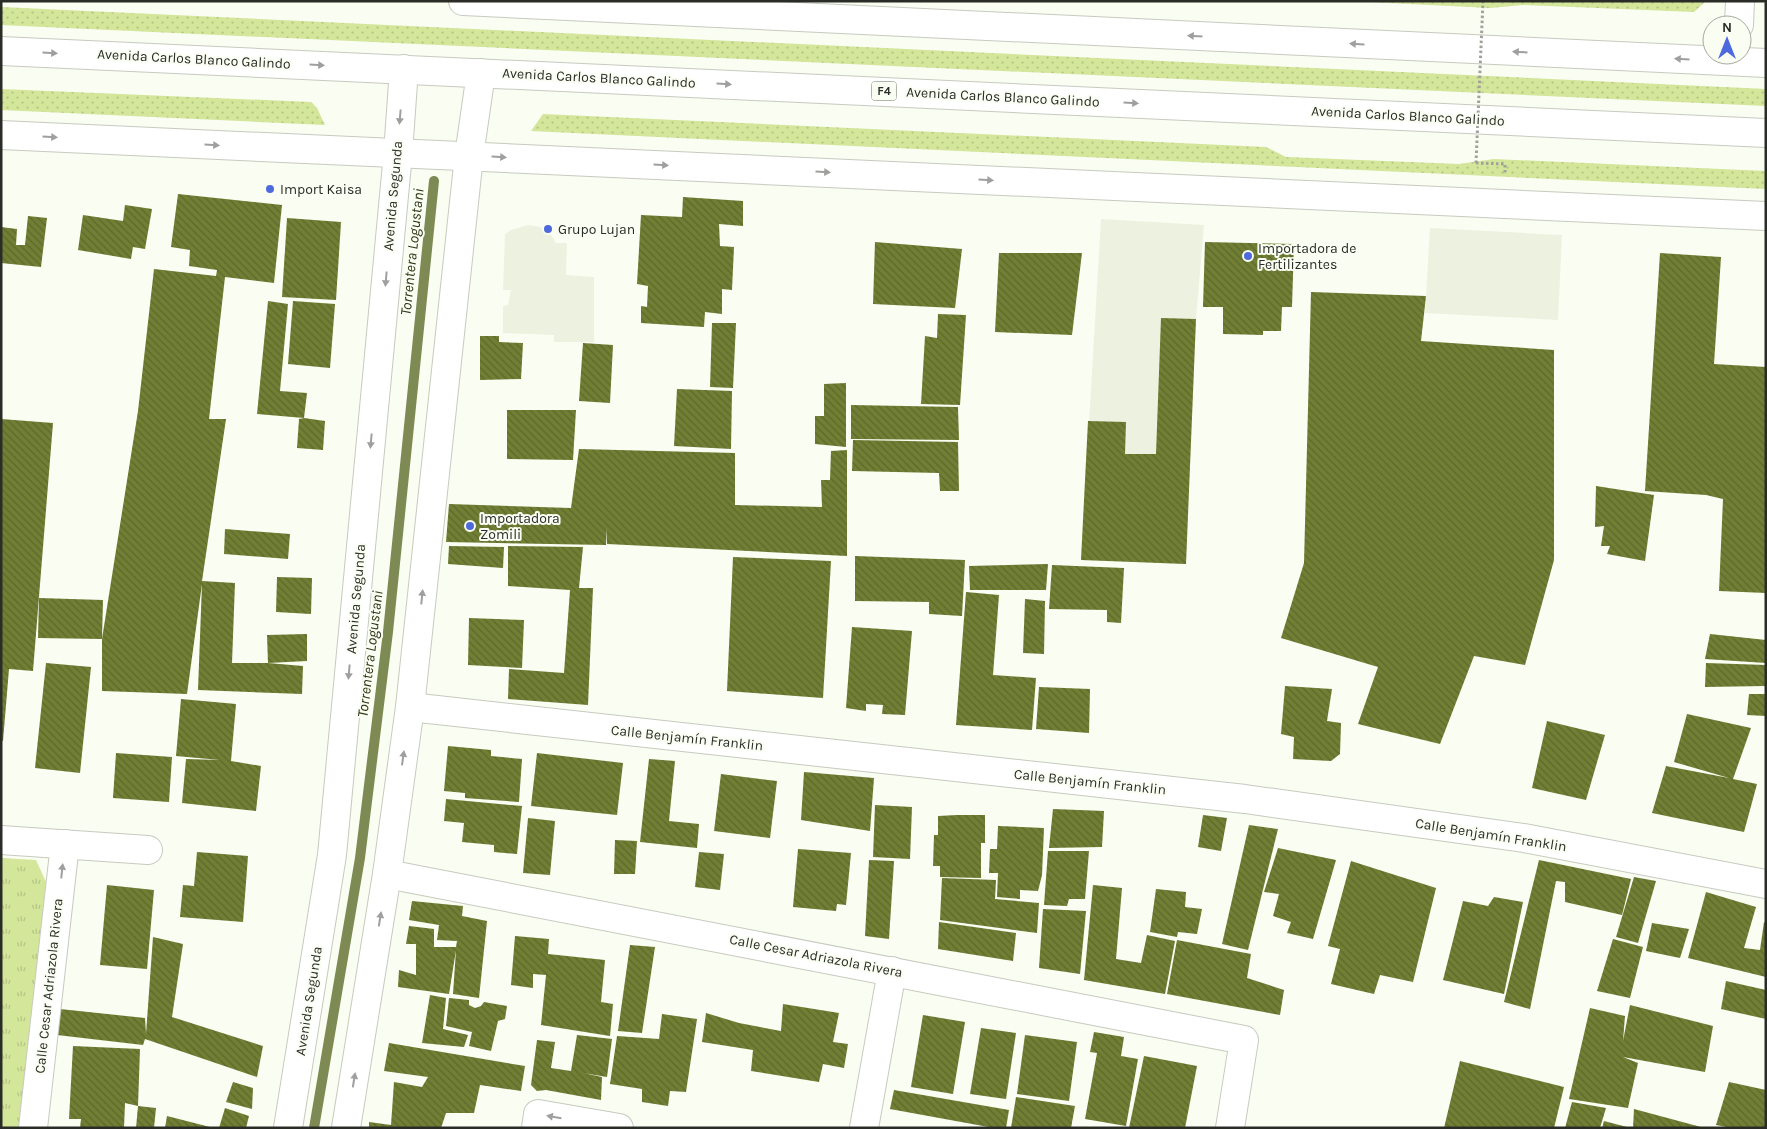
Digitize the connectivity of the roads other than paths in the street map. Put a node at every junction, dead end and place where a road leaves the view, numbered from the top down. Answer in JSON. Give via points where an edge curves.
{"nodes":[{"id":1,"x":463,"y":1,"type":"edge"},
{"id":2,"x":1740,"y":1,"type":"edge"},
{"id":3,"x":499,"y":2,"type":"edge"},
{"id":4,"x":1739,"y":15,"type":"edge"},
{"id":5,"x":1,"y":51,"type":"edge"},
{"id":6,"x":1702,"y":57,"type":"edge"},
{"id":7,"x":1752,"y":61,"type":"edge"},
{"id":8,"x":1766,"y":63,"type":"edge"},
{"id":9,"x":404,"y":68,"type":"junction"},
{"id":10,"x":481,"y":73,"type":"junction"},
{"id":11,"x":1766,"y":132,"type":"edge"},
{"id":12,"x":1,"y":135,"type":"edge"},
{"id":13,"x":398,"y":153,"type":"junction"},
{"id":14,"x":470,"y":156,"type":"junction"},
{"id":15,"x":1766,"y":216,"type":"edge"},
{"id":16,"x":410,"y":707,"type":"junction"},
{"id":17,"x":1,"y":840,"type":"edge"},
{"id":18,"x":65,"y":844,"type":"junction"},
{"id":19,"x":148,"y":850,"type":"dead end"},
{"id":20,"x":388,"y":874,"type":"junction"},
{"id":21,"x":1766,"y":884,"type":"edge"},
{"id":22,"x":892,"y":971,"type":"junction"},
{"id":23,"x":33,"y":1128,"type":"edge"},
{"id":24,"x":288,"y":1128,"type":"edge"},
{"id":25,"x":346,"y":1128,"type":"edge"},
{"id":26,"x":536,"y":1128,"type":"edge"},
{"id":27,"x":619,"y":1128,"type":"edge"},
{"id":28,"x":864,"y":1128,"type":"edge"},
{"id":29,"x":1230,"y":1128,"type":"edge"}],
"edges":[{"from":1,"to":3,"type":"main road"},
{"from":2,"to":4,"type":"main road"},
{"from":6,"to":3,"type":"main road","one_way":true},
{"from":5,"to":9,"type":"main road","name":"Avenida Carlos Blanco Galindo","number":"F4","one_way":true},
{"from":7,"to":8,"type":"main road"},
{"from":9,"to":10,"type":"main road","name":"Avenida Carlos Blanco Galindo","number":"F4"},
{"from":9,"to":13,"type":"main road","name":"Avenida Segunda","one_way":true},
{"from":10,"to":11,"type":"main road","name":"Avenida Carlos Blanco Galindo","number":"F4","one_way":true},
{"from":10,"to":14,"type":"main road"},
{"from":12,"to":13,"type":"main road","one_way":true},
{"from":13,"to":14,"type":"main road"},
{"from":13,"to":24,"type":"main road","name":"Avenida Segunda","one_way":true,"via":[[332,855]]},
{"from":14,"to":15,"type":"main road","one_way":true},
{"from":16,"to":14,"type":"main road","one_way":true},
{"from":20,"to":16,"type":"main road","one_way":true},
{"from":16,"to":21,"type":"main road","name":"Calle Benjamín Franklin","via":[[1254,801],[1524,838]]},
{"from":17,"to":18,"type":"main road"},
{"from":18,"to":19,"type":"main road"},
{"from":23,"to":18,"type":"main road","name":"Calle Cesar Adriazola Rivera","one_way":true},
{"from":20,"to":22,"type":"main road","name":"Calle Cesar Adriazola Rivera"},
{"from":25,"to":20,"type":"main road","one_way":true},
{"from":22,"to":28,"type":"main road"},
{"from":22,"to":29,"type":"main road","name":"Calle Cesar Adriazola Rivera","via":[[1244,1040]]},
{"from":27,"to":26,"type":"main road","one_way":true,"via":[[538,1114]]}]}
